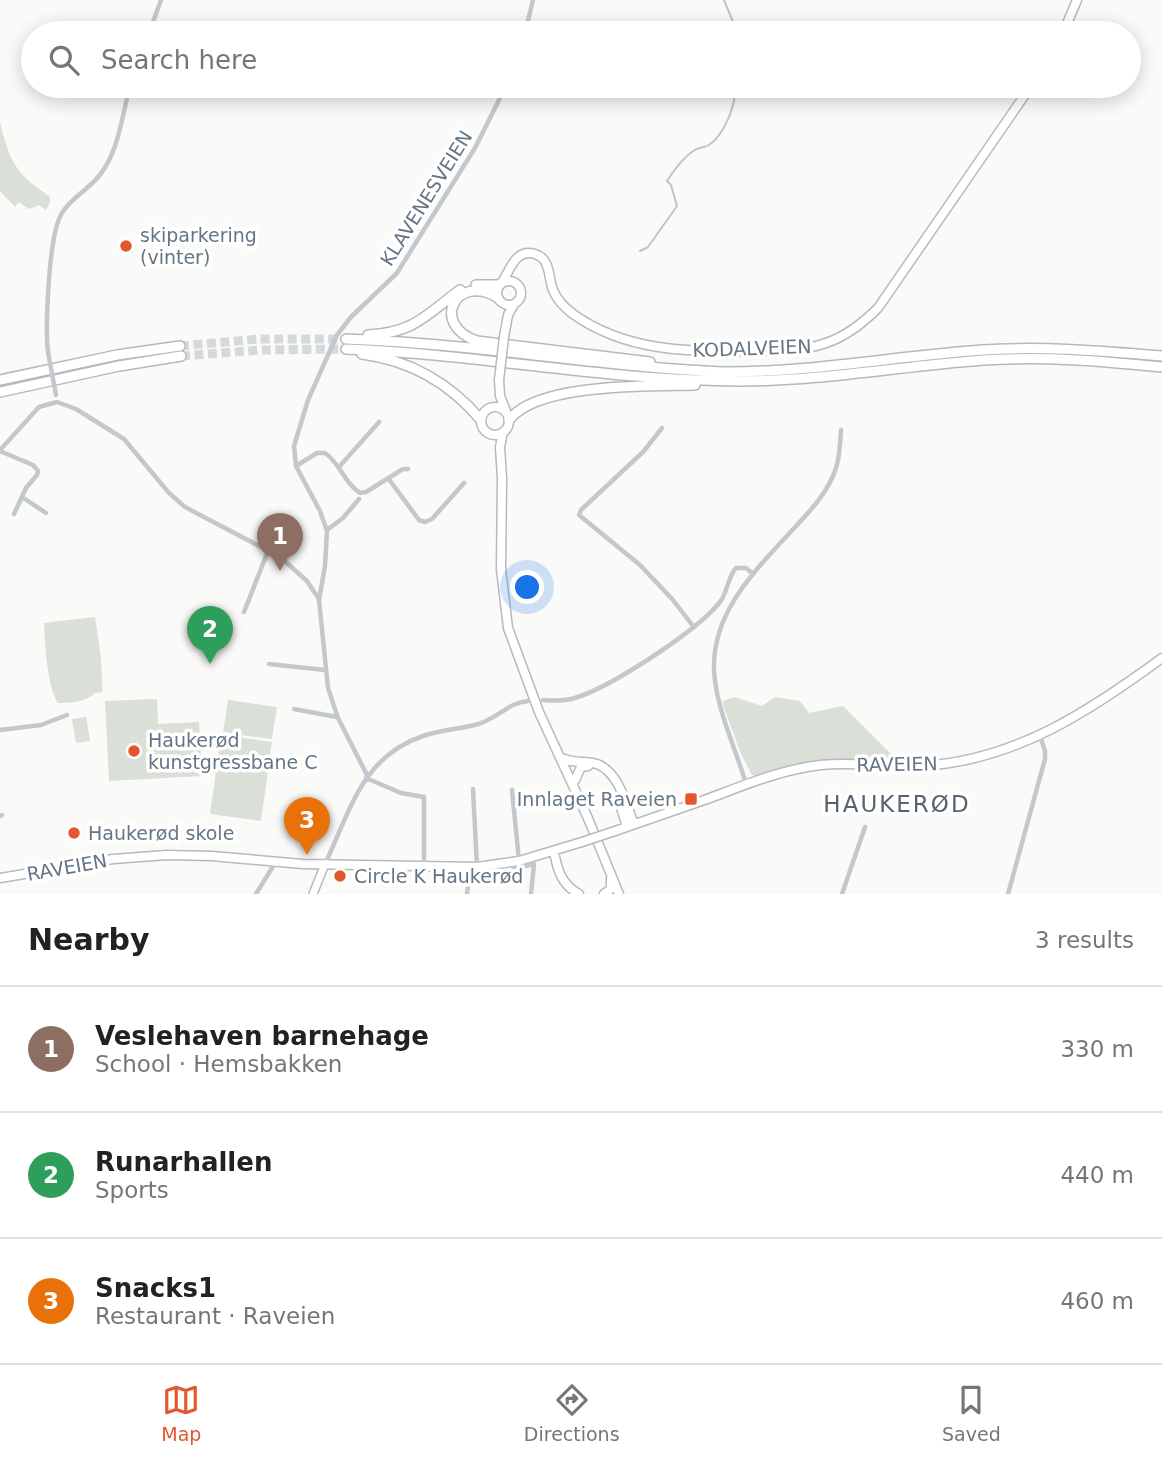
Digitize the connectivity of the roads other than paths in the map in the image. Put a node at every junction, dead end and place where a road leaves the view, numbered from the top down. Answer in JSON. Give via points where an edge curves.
{"nodes":[{"id":1,"x":161,"y":0,"type":"edge"},
{"id":2,"x":533,"y":0,"type":"edge"},
{"id":3,"x":1077,"y":0,"type":"edge"},
{"id":4,"x":153,"y":21,"type":"edge"},
{"id":5,"x":528,"y":21,"type":"edge"},
{"id":6,"x":1068,"y":21,"type":"edge"},
{"id":7,"x":127,"y":98,"type":"edge"},
{"id":8,"x":500,"y":98,"type":"edge"},
{"id":9,"x":1023,"y":98,"type":"edge"},
{"id":10,"x":516,"y":259,"type":"junction"},
{"id":11,"x":500,"y":284,"type":"junction"},
{"id":12,"x":518,"y":284,"type":"junction"},
{"id":13,"x":499,"y":300,"type":"junction"},
{"id":14,"x":514,"y":304,"type":"junction"},
{"id":15,"x":504,"y":337,"type":"junction"},
{"id":16,"x":346,"y":344,"type":"junction"},
{"id":17,"x":1162,"y":356,"type":"edge"},
{"id":18,"x":1162,"y":367,"type":"edge"},
{"id":19,"x":713,"y":371,"type":"junction"},
{"id":20,"x":0,"y":380,"type":"edge"},
{"id":21,"x":499,"y":380,"type":"junction"},
{"id":22,"x":744,"y":381,"type":"junction"},
{"id":23,"x":0,"y":392,"type":"edge"},
{"id":24,"x":57,"y":402,"type":"junction"},
{"id":25,"x":490,"y":407,"type":"junction"},
{"id":26,"x":507,"y":416,"type":"junction"},
{"id":27,"x":481,"y":420,"type":"junction"},
{"id":28,"x":379,"y":422,"type":"dead end"},
{"id":29,"x":662,"y":428,"type":"dead end"},
{"id":30,"x":841,"y":430,"type":"dead end"},
{"id":31,"x":503,"y":432,"type":"junction"},
{"id":32,"x":489,"y":433,"type":"junction"},
{"id":33,"x":0,"y":451,"type":"edge"},
{"id":34,"x":296,"y":466,"type":"junction"},
{"id":35,"x":339,"y":467,"type":"junction"},
{"id":36,"x":408,"y":469,"type":"dead end"},
{"id":37,"x":388,"y":478,"type":"junction"},
{"id":38,"x":464,"y":483,"type":"dead end"},
{"id":39,"x":22,"y":497,"type":"junction"},
{"id":40,"x":359,"y":499,"type":"dead end"},
{"id":41,"x":502,"y":512,"type":"junction"},
{"id":42,"x":46,"y":513,"type":"dead end"},
{"id":43,"x":14,"y":514,"type":"dead end"},
{"id":44,"x":327,"y":531,"type":"junction"},
{"id":45,"x":268,"y":551,"type":"junction"},
{"id":46,"x":753,"y":574,"type":"junction"},
{"id":47,"x":319,"y":600,"type":"junction"},
{"id":48,"x":244,"y":612,"type":"dead end"},
{"id":49,"x":693,"y":626,"type":"junction"},
{"id":50,"x":1162,"y":658,"type":"edge"},
{"id":51,"x":269,"y":664,"type":"dead end"},
{"id":52,"x":325,"y":670,"type":"junction"},
{"id":53,"x":530,"y":689,"type":"junction"},
{"id":54,"x":543,"y":700,"type":"dead end"},
{"id":55,"x":528,"y":701,"type":"dead end"},
{"id":56,"x":294,"y":709,"type":"dead end"},
{"id":57,"x":67,"y":715,"type":"dead end"},
{"id":58,"x":338,"y":718,"type":"junction"},
{"id":59,"x":0,"y":730,"type":"edge"},
{"id":60,"x":1040,"y":736,"type":"junction"},
{"id":61,"x":565,"y":758,"type":"junction"},
{"id":62,"x":367,"y":777,"type":"junction"},
{"id":63,"x":575,"y":780,"type":"junction"},
{"id":64,"x":747,"y":784,"type":"junction"},
{"id":65,"x":473,"y":789,"type":"dead end"},
{"id":66,"x":512,"y":790,"type":"dead end"},
{"id":67,"x":630,"y":825,"type":"junction"},
{"id":68,"x":865,"y":827,"type":"dead end"},
{"id":69,"x":549,"y":853,"type":"junction"},
{"id":70,"x":519,"y":861,"type":"junction"},
{"id":71,"x":275,"y":862,"type":"junction"},
{"id":72,"x":325,"y":864,"type":"junction"},
{"id":73,"x":504,"y":864,"type":"junction"},
{"id":74,"x":424,"y":867,"type":"junction"},
{"id":75,"x":474,"y":868,"type":"junction"},
{"id":76,"x":611,"y":873,"type":"junction"},
{"id":77,"x":0,"y":878,"type":"edge"},
{"id":78,"x":256,"y":894,"type":"edge"},
{"id":79,"x":313,"y":894,"type":"edge"},
{"id":80,"x":467,"y":894,"type":"edge"},
{"id":81,"x":531,"y":894,"type":"edge"},
{"id":82,"x":572,"y":894,"type":"edge"},
{"id":83,"x":579,"y":894,"type":"edge"},
{"id":84,"x":604,"y":894,"type":"edge"},
{"id":85,"x":619,"y":894,"type":"edge"},
{"id":86,"x":624,"y":894,"type":"edge"},
{"id":87,"x":842,"y":894,"type":"edge"},
{"id":88,"x":1008,"y":894,"type":"edge"}],
"edges":[{"from":1,"to":4,"type":"street"},
{"from":2,"to":5,"type":"street"},
{"from":3,"to":6,"type":"main road"},
{"from":7,"to":24,"type":"street","bridge":true,"via":[[110,159],[59,218],[50,284],[48,352]]},
{"from":8,"to":34,"type":"street","name":"KLAVENESVEIEN","via":[[475,148],[397,273],[337,335],[308,400],[294,446]]},
{"from":9,"to":10,"type":"main road","name":"KODALVEIEN","via":[[878,308],[853,330],[824,344],[797,350],[724,352],[634,343],[597,328],[566,308],[554,292],[541,257],[529,253]]},
{"from":10,"to":11,"type":"main road"},
{"from":10,"to":12,"type":"main road","via":[[513,271]]},
{"from":11,"to":12,"type":"main road","via":[[509,280]]},
{"from":11,"to":13,"type":"main road"},
{"from":11,"to":16,"type":"highway","via":[[463,288],[422,320]]},
{"from":12,"to":14,"type":"main road","via":[[521,293]]},
{"from":13,"to":14,"type":"main road"},
{"from":13,"to":15,"type":"main road"},
{"from":13,"to":19,"type":"highway","via":[[478,290],[462,294],[454,303],[453,323],[470,339],[485,343]]},
{"from":14,"to":15,"type":"main road"},
{"from":15,"to":21,"type":"main road","bridge":true},
{"from":16,"to":19,"type":"highway","via":[[419,344]]},
{"from":16,"to":22,"type":"highway","via":[[667,379]]},
{"from":16,"to":27,"type":"highway","via":[[417,369],[444,385]]},
{"from":17,"to":19,"type":"highway","via":[[1004,348],[801,368]]},
{"from":18,"to":22,"type":"highway","via":[[1026,358]]},
{"from":20,"to":23,"type":"highway","via":[[117,355],[181,351]]},
{"from":21,"to":25,"type":"main road"},
{"from":21,"to":26,"type":"main road"},
{"from":22,"to":26,"type":"highway","via":[[737,385],[569,393],[525,405]]},
{"from":24,"to":33,"type":"street","via":[[34,411]]},
{"from":24,"to":45,"type":"street","via":[[118,434],[185,508]]},
{"from":25,"to":26,"type":"main road"},
{"from":25,"to":27,"type":"main road"},
{"from":26,"to":31,"type":"main road"},
{"from":27,"to":32,"type":"main road"},
{"from":28,"to":35,"type":"street"},
{"from":29,"to":49,"type":"street","via":[[579,515],[640,565]]},
{"from":30,"to":46,"type":"street","via":[[837,466],[828,486]]},
{"from":31,"to":32,"type":"main road"},
{"from":31,"to":41,"type":"main road"},
{"from":32,"to":41,"type":"main road"},
{"from":33,"to":39,"type":"street","via":[[38,471]]},
{"from":34,"to":35,"type":"street","via":[[323,452]]},
{"from":34,"to":44,"type":"street"},
{"from":35,"to":37,"type":"street","via":[[360,493]]},
{"from":36,"to":37,"type":"street"},
{"from":37,"to":38,"type":"street","via":[[425,522],[432,520]]},
{"from":39,"to":42,"type":"street"},
{"from":39,"to":43,"type":"street"},
{"from":40,"to":44,"type":"street"},
{"from":41,"to":53,"type":"main road","via":[[504,609]]},
{"from":44,"to":47,"type":"street"},
{"from":45,"to":47,"type":"street","via":[[299,572]]},
{"from":45,"to":48,"type":"street"},
{"from":46,"to":49,"type":"street","via":[[736,568],[720,602]]},
{"from":46,"to":64,"type":"street","via":[[722,624],[714,667],[718,700]]},
{"from":47,"to":52,"type":"street"},
{"from":49,"to":54,"type":"street","via":[[603,686],[572,699]]},
{"from":50,"to":60,"type":"main road","name":"RAVEIEN","via":[[1097,704]]},
{"from":51,"to":52,"type":"street"},
{"from":52,"to":58,"type":"street"},
{"from":53,"to":61,"type":"main road"},
{"from":53,"to":76,"type":"main road"},
{"from":55,"to":62,"type":"street","via":[[509,705],[488,721],[413,740],[391,752]]},
{"from":56,"to":58,"type":"street"},
{"from":57,"to":59,"type":"street","via":[[41,725]]},
{"from":58,"to":62,"type":"street"},
{"from":60,"to":64,"type":"main road","name":"RAVEIEN","via":[[956,762],[827,764]]},
{"from":60,"to":88,"type":"street","via":[[1045,759]]},
{"from":61,"to":63,"type":"main road"},
{"from":61,"to":67,"type":"main road","via":[[607,769],[615,779]]},
{"from":62,"to":72,"type":"street"},
{"from":62,"to":74,"type":"street","via":[[401,793],[424,797]]},
{"from":63,"to":67,"type":"main road","via":[[586,766],[607,774]]},
{"from":63,"to":86,"type":"main road"},
{"from":64,"to":67,"type":"main road","name":"RAVEIEN"},
{"from":65,"to":75,"type":"street"},
{"from":66,"to":70,"type":"street"},
{"from":67,"to":69,"type":"main road","name":"RAVEIEN","bridge":true},
{"from":68,"to":87,"type":"street"},
{"from":69,"to":70,"type":"main road","name":"RAVEIEN"},
{"from":69,"to":82,"type":"main road","via":[[561,883]]},
{"from":69,"to":83,"type":"main road","via":[[561,878]]},
{"from":70,"to":73,"type":"main road","name":"RAVEIEN"},
{"from":71,"to":72,"type":"main road","name":"RAVEIEN"},
{"from":71,"to":77,"type":"main road","name":"RAVEIEN","via":[[151,855]]},
{"from":71,"to":78,"type":"street"},
{"from":72,"to":74,"type":"main road","name":"RAVEIEN"},
{"from":72,"to":79,"type":"street"},
{"from":73,"to":75,"type":"main road","name":"RAVEIEN"},
{"from":73,"to":81,"type":"street","name":"RAVEIEN","via":[[509,870],[534,864]]},
{"from":74,"to":75,"type":"main road","name":"RAVEIEN"},
{"from":75,"to":80,"type":"street"},
{"from":76,"to":84,"type":"main road","via":[[611,889]]},
{"from":76,"to":85,"type":"main road"}]}
